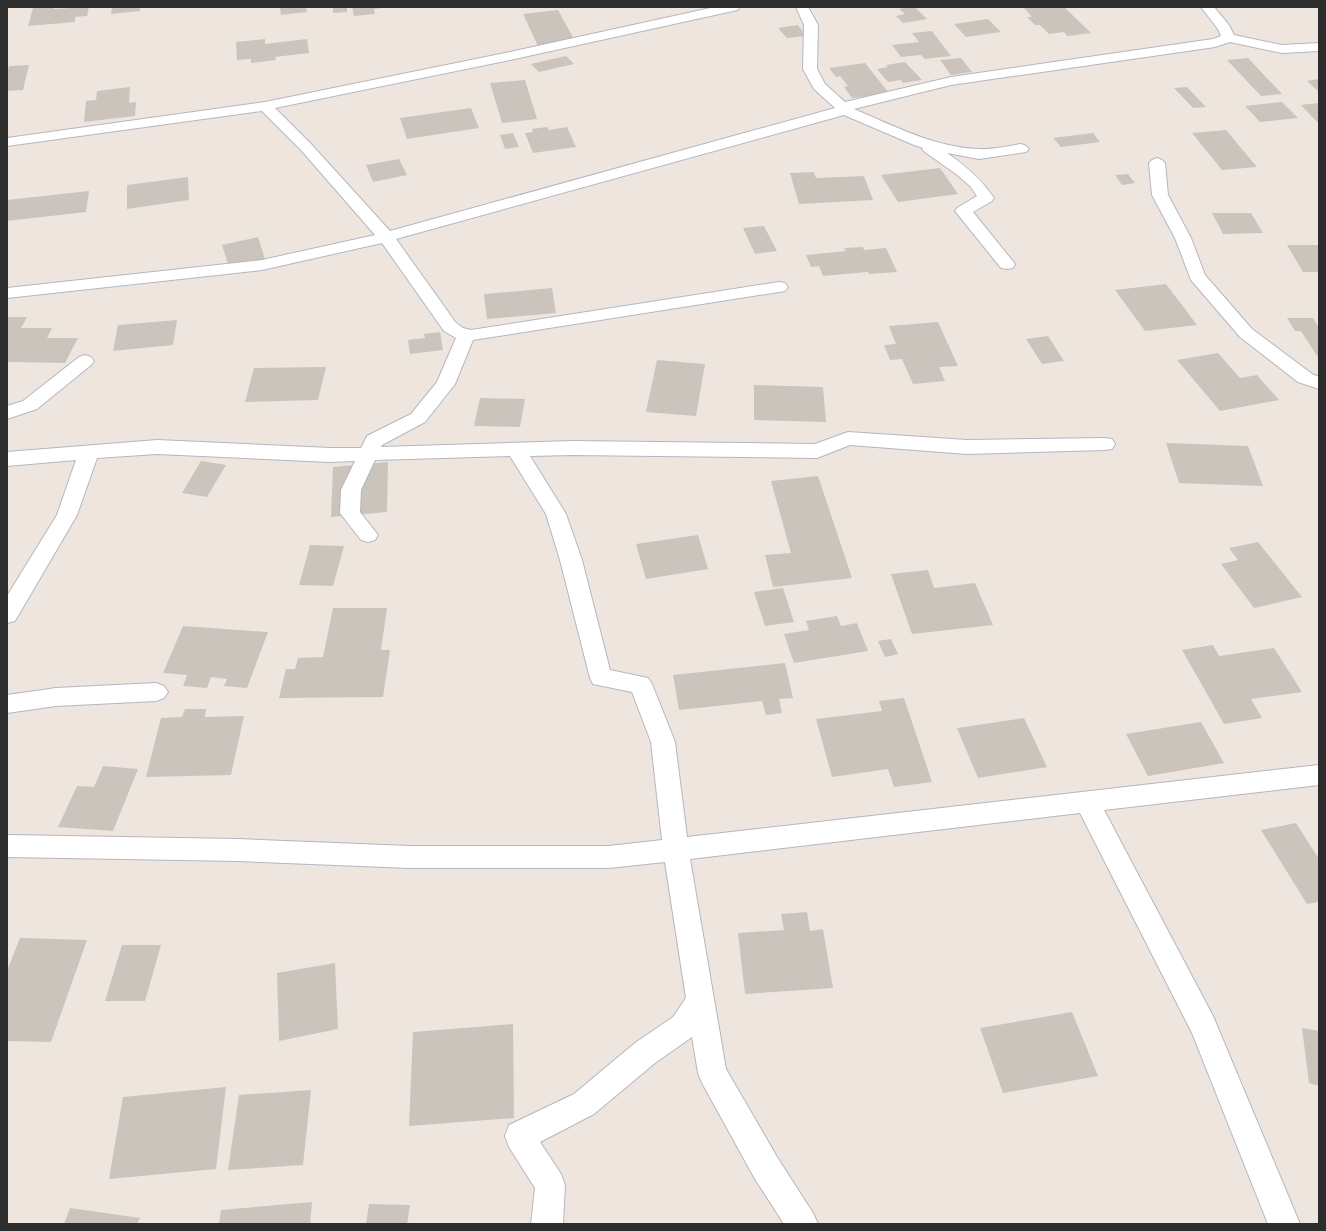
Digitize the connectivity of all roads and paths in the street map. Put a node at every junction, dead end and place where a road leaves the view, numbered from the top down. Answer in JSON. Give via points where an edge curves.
{"nodes":[{"id":1,"x":734,"y":7,"type":"edge"},
{"id":2,"x":802,"y":7,"type":"edge"},
{"id":3,"x":1207,"y":7,"type":"edge"},
{"id":4,"x":1229,"y":38,"type":"junction"},
{"id":5,"x":1319,"y":46,"type":"edge"},
{"id":6,"x":265,"y":106,"type":"junction"},
{"id":7,"x":845,"y":110,"type":"junction"},
{"id":8,"x":7,"y":142,"type":"edge"},
{"id":9,"x":919,"y":142,"type":"junction"},
{"id":10,"x":1021,"y":149,"type":"dead end"},
{"id":11,"x":1157,"y":163,"type":"dead end"},
{"id":12,"x":386,"y":237,"type":"junction"},
{"id":13,"x":1007,"y":264,"type":"dead end"},
{"id":14,"x":779,"y":287,"type":"dead end"},
{"id":15,"x":7,"y":293,"type":"edge"},
{"id":16,"x":466,"y":335,"type":"junction"},
{"id":17,"x":85,"y":361,"type":"dead end"},
{"id":18,"x":1319,"y":383,"type":"edge"},
{"id":19,"x":7,"y":413,"type":"edge"},
{"id":20,"x":1105,"y":444,"type":"dead end"},
{"id":21,"x":516,"y":450,"type":"junction"},
{"id":22,"x":89,"y":452,"type":"junction"},
{"id":23,"x":367,"y":454,"type":"junction"},
{"id":24,"x":7,"y":459,"type":"edge"},
{"id":25,"x":368,"y":535,"type":"dead end"},
{"id":26,"x":7,"y":615,"type":"edge"},
{"id":27,"x":156,"y":692,"type":"dead end"},
{"id":28,"x":7,"y":704,"type":"edge"},
{"id":29,"x":1319,"y":775,"type":"edge"},
{"id":30,"x":1087,"y":802,"type":"junction"},
{"id":31,"x":7,"y":846,"type":"edge"},
{"id":32,"x":676,"y":849,"type":"junction"},
{"id":33,"x":700,"y":1001,"type":"junction"},
{"id":34,"x":547,"y":1224,"type":"edge"},
{"id":35,"x":802,"y":1224,"type":"edge"},
{"id":36,"x":1284,"y":1224,"type":"edge"}],
"edges":[{"from":1,"to":6,"type":"street"},
{"from":2,"to":7,"type":"street","via":[[811,25],[810,69],[819,86]]},
{"from":3,"to":4,"type":"street"},
{"from":4,"to":5,"type":"street","via":[[1282,49]]},
{"from":4,"to":7,"type":"street","via":[[1215,43],[951,81],[847,106]]},
{"from":6,"to":8,"type":"street"},
{"from":6,"to":12,"type":"street","via":[[306,147]]},
{"from":7,"to":9,"type":"street"},
{"from":7,"to":12,"type":"street"},
{"from":9,"to":10,"type":"street","via":[[979,154]]},
{"from":9,"to":13,"type":"street","via":[[980,186],[986,198],[963,212]]},
{"from":11,"to":18,"type":"street","via":[[1160,195],[1183,238],[1197,276],[1246,333],[1305,378]]},
{"from":12,"to":15,"type":"street","via":[[262,265]]},
{"from":12,"to":16,"type":"street","via":[[450,327]]},
{"from":14,"to":16,"type":"street"},
{"from":16,"to":23,"type":"street","via":[[446,384],[418,418],[374,442]]},
{"from":17,"to":19,"type":"street","via":[[30,405]]},
{"from":20,"to":21,"type":"street","via":[[967,447],[848,438],[817,451],[572,448]]},
{"from":21,"to":23,"type":"street"},
{"from":21,"to":32,"type":"street","via":[[556,514],[571,560],[601,678],[640,684],[663,742]]},
{"from":22,"to":23,"type":"street","via":[[157,447],[330,455]]},
{"from":22,"to":24,"type":"street"},
{"from":22,"to":26,"type":"street","via":[[67,515]]},
{"from":23,"to":25,"type":"street","via":[[351,490],[350,513]]},
{"from":27,"to":28,"type":"street","via":[[56,697]]},
{"from":29,"to":30,"type":"street"},
{"from":30,"to":32,"type":"street"},
{"from":30,"to":36,"type":"street","via":[[1203,1026]]},
{"from":31,"to":32,"type":"street","via":[[410,857],[609,857]]},
{"from":32,"to":33,"type":"street"},
{"from":33,"to":34,"type":"street","via":[[683,1027],[645,1053],[584,1104],[520,1136],[550,1185]]},
{"from":33,"to":35,"type":"street","via":[[712,1073],[766,1168]]}]}
